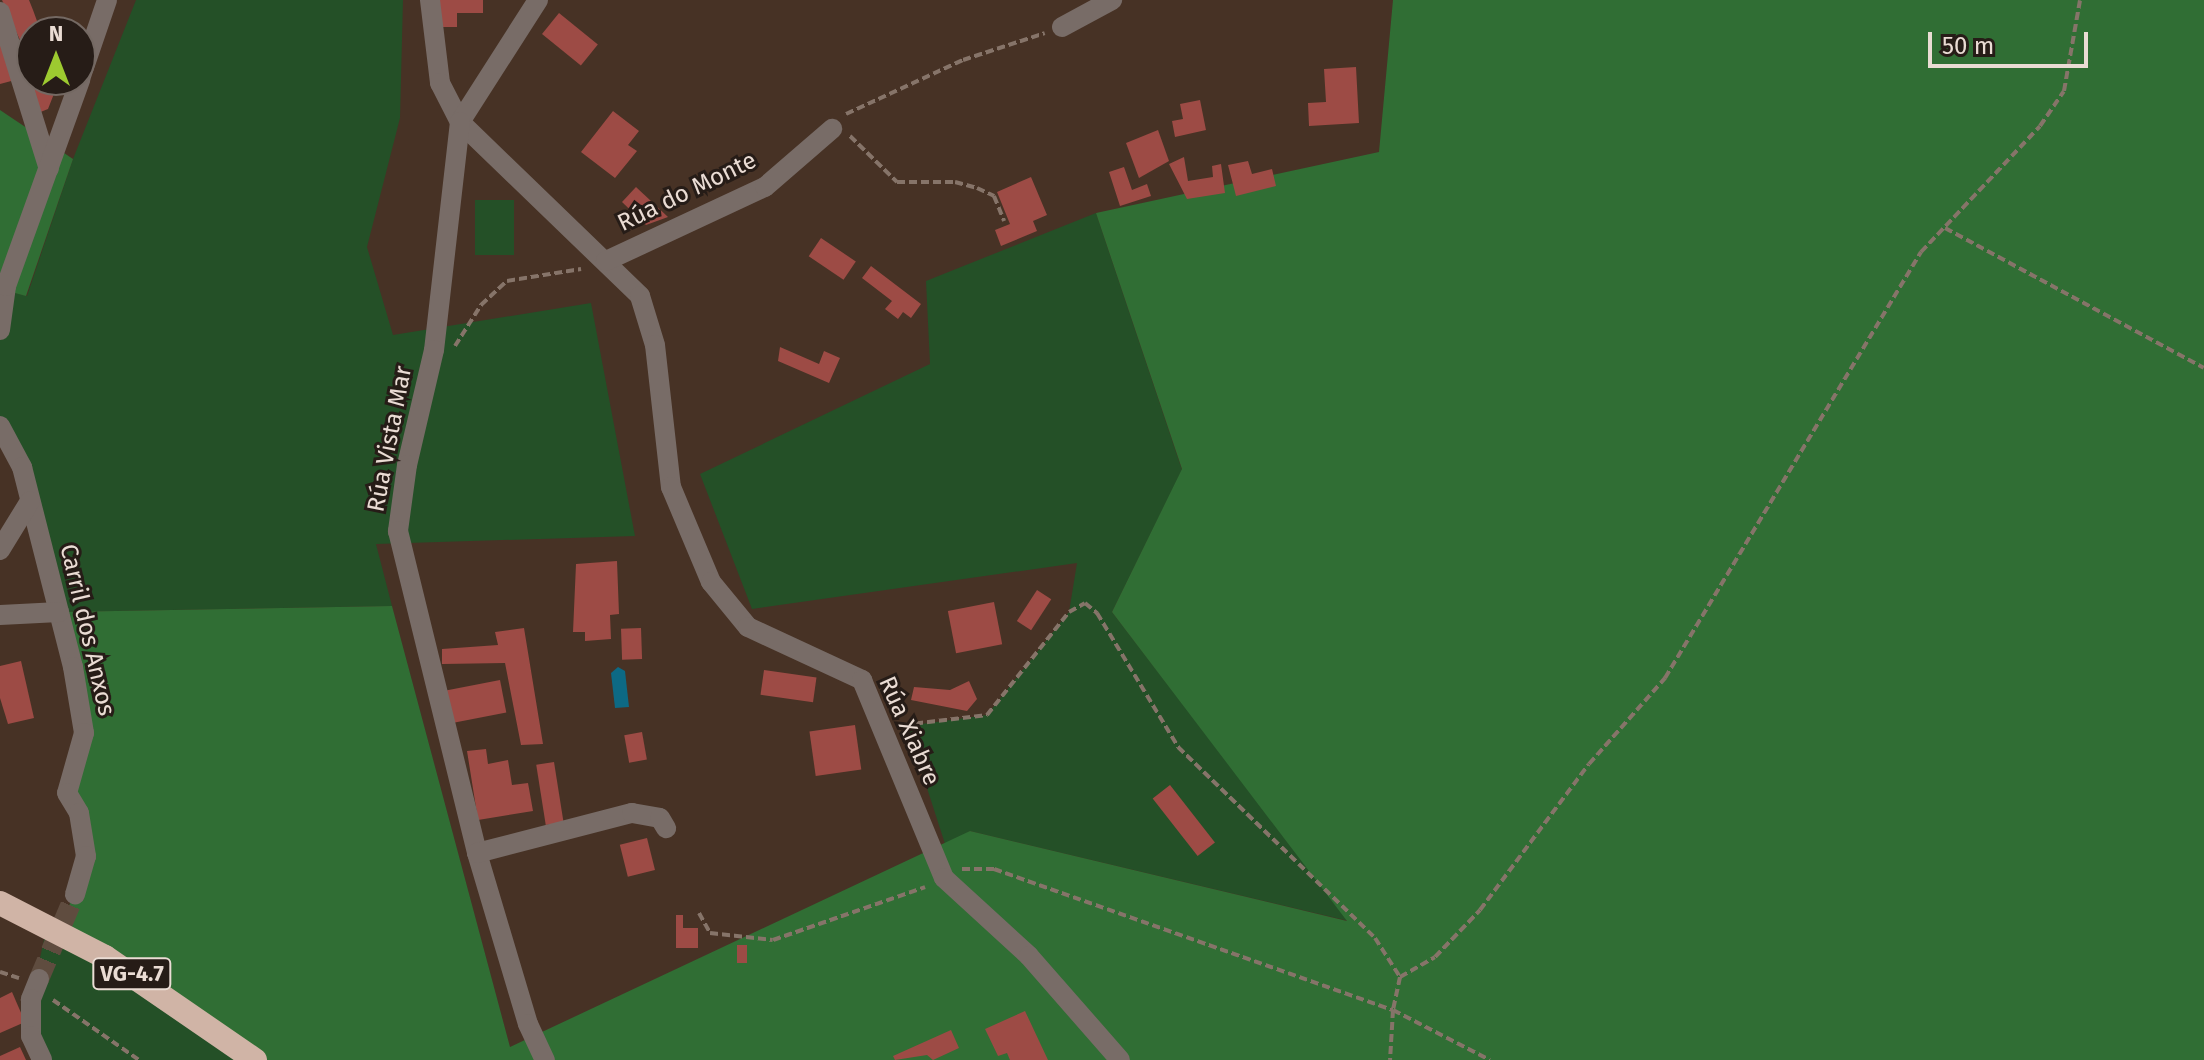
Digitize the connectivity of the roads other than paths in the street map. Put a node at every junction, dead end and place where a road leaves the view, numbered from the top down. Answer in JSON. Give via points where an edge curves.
{"nodes":[{"id":1,"x":107,"y":0,"type":"edge"},
{"id":2,"x":430,"y":0,"type":"edge"},
{"id":3,"x":538,"y":0,"type":"edge"},
{"id":4,"x":1112,"y":0,"type":"edge"},
{"id":5,"x":0,"y":12,"type":"edge"},
{"id":6,"x":1062,"y":27,"type":"road end"},
{"id":7,"x":96,"y":33,"type":"edge"},
{"id":8,"x":74,"y":96,"type":"edge"},
{"id":9,"x":460,"y":122,"type":"junction"},
{"id":10,"x":832,"y":129,"type":"road end"},
{"id":11,"x":49,"y":169,"type":"junction"},
{"id":12,"x":606,"y":261,"type":"junction"},
{"id":13,"x":0,"y":330,"type":"edge"},
{"id":14,"x":0,"y":426,"type":"edge"},
{"id":15,"x":30,"y":501,"type":"junction"},
{"id":16,"x":0,"y":550,"type":"edge"},
{"id":17,"x":59,"y":612,"type":"junction"},
{"id":18,"x":0,"y":615,"type":"edge"},
{"id":19,"x":666,"y":828,"type":"dead end"},
{"id":20,"x":477,"y":853,"type":"junction"},
{"id":21,"x":75,"y":894,"type":"tunnel mouth"},
{"id":22,"x":0,"y":903,"type":"edge"},
{"id":23,"x":39,"y":979,"type":"tunnel mouth"},
{"id":24,"x":42,"y":1060,"type":"edge"},
{"id":25,"x":255,"y":1060,"type":"edge"},
{"id":26,"x":545,"y":1060,"type":"edge"},
{"id":27,"x":1120,"y":1060,"type":"edge"}],
"edges":[{"from":1,"to":7,"type":"street"},
{"from":2,"to":9,"type":"street","via":[[440,83]]},
{"from":3,"to":9,"type":"street"},
{"from":4,"to":6,"type":"street"},
{"from":5,"to":11,"type":"street"},
{"from":8,"to":11,"type":"street"},
{"from":9,"to":12,"type":"street","name":"Rúa do Monte"},
{"from":9,"to":20,"type":"street","name":"Rúa Vista Mar","via":[[434,350],[407,465],[398,531]]},
{"from":10,"to":12,"type":"street","name":"Rúa do Monte","via":[[765,187]]},
{"from":11,"to":13,"type":"street","via":[[6,286]]},
{"from":12,"to":27,"type":"street","name":"Rúa Xiabre","via":[[640,296],[655,345],[671,487],[711,582],[748,627],[862,680],[944,878],[1029,956]]},
{"from":14,"to":15,"type":"street","name":"Carril dos Anxos","via":[[22,467]]},
{"from":15,"to":16,"type":"street"},
{"from":15,"to":17,"type":"street","name":"Carril dos Anxos"},
{"from":17,"to":18,"type":"street"},
{"from":17,"to":21,"type":"street","name":"Carril dos Anxos","via":[[84,733],[67,793],[79,813],[86,856]]},
{"from":19,"to":20,"type":"street","via":[[660,818],[632,813]]},
{"from":20,"to":26,"type":"street","name":"Rúa Vista Mar","via":[[528,1024]]},
{"from":22,"to":25,"type":"highway","number":"VG-4.7","via":[[105,957]]},
{"from":23,"to":24,"type":"street","via":[[31,999],[31,1036]]}]}
